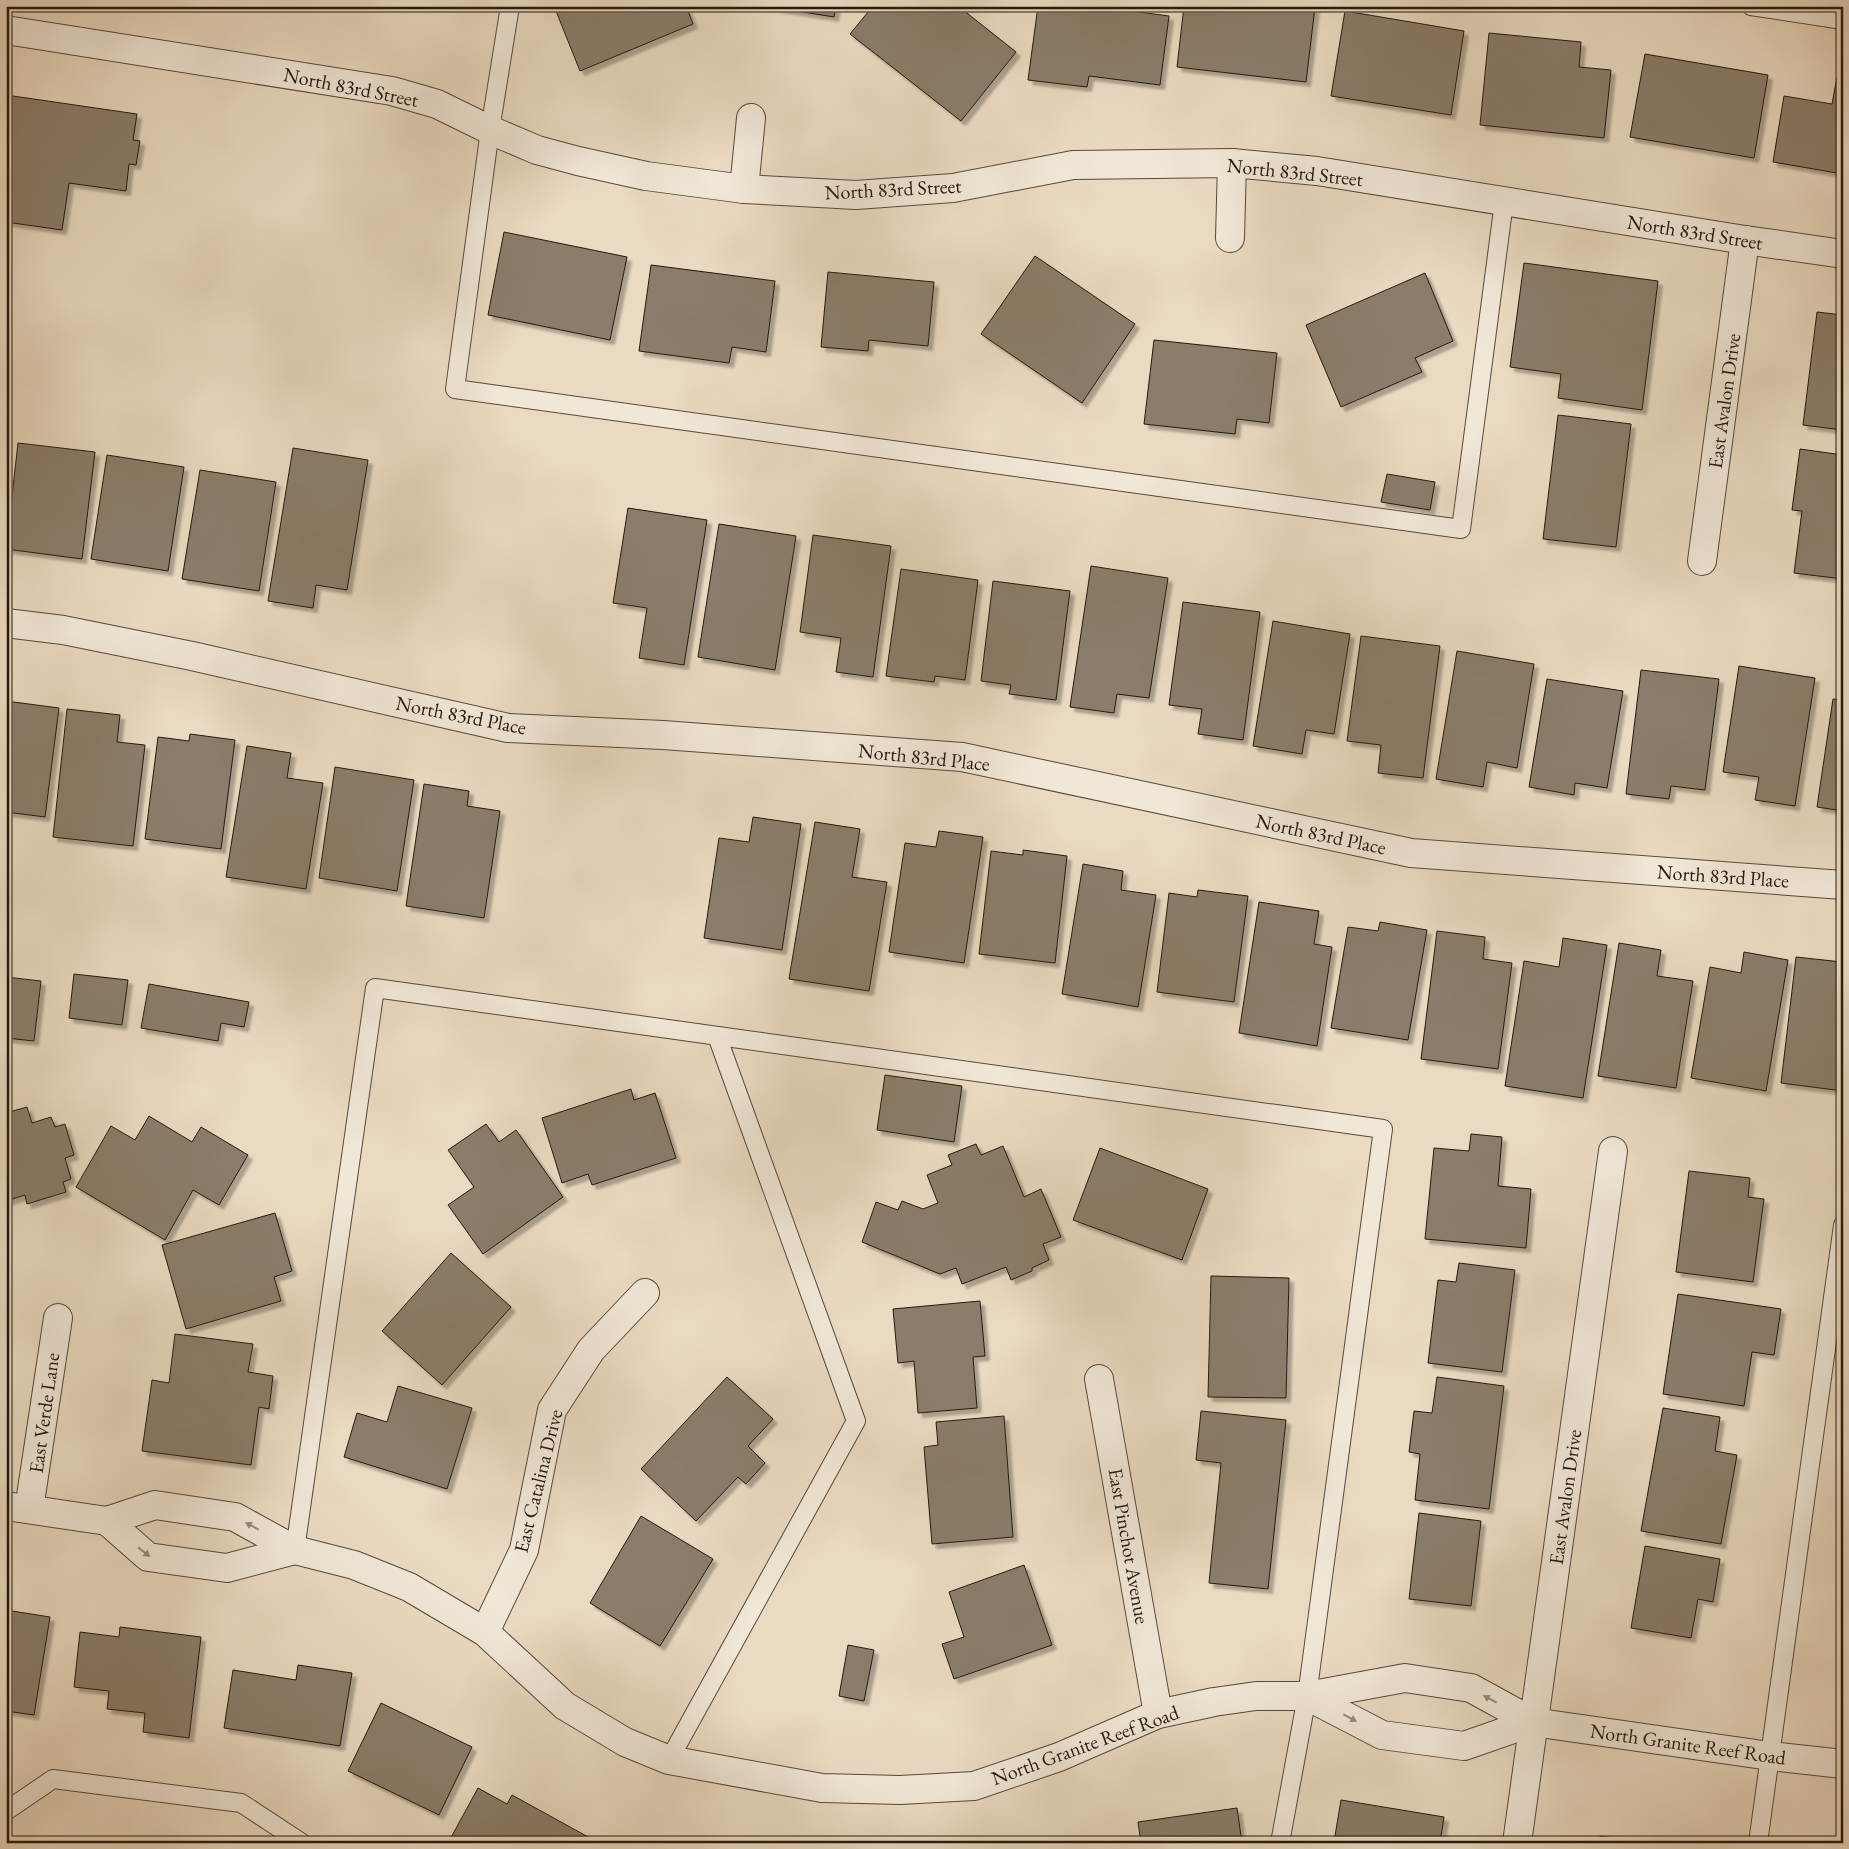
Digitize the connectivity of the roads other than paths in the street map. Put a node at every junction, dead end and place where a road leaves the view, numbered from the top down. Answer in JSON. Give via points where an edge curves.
{"nodes":[{"id":1,"x":510,"y":6,"type":"edge"},
{"id":2,"x":1751,"y":6,"type":"edge"},
{"id":3,"x":1843,"y":20,"type":"edge"},
{"id":4,"x":6,"y":30,"type":"edge"},
{"id":5,"x":752,"y":118,"type":"dead end"},
{"id":6,"x":490,"y":130,"type":"junction"},
{"id":7,"x":1232,"y":163,"type":"junction"},
{"id":8,"x":744,"y":189,"type":"junction"},
{"id":9,"x":1504,"y":202,"type":"junction"},
{"id":10,"x":1230,"y":238,"type":"dead end"},
{"id":11,"x":1745,"y":240,"type":"junction"},
{"id":12,"x":1843,"y":254,"type":"edge"},
{"id":13,"x":1702,"y":562,"type":"dead end"},
{"id":14,"x":6,"y":623,"type":"edge"},
{"id":15,"x":1843,"y":885,"type":"edge"},
{"id":16,"x":717,"y":1036,"type":"junction"},
{"id":17,"x":1613,"y":1151,"type":"dead end"},
{"id":18,"x":1843,"y":1225,"type":"edge"},
{"id":19,"x":645,"y":1293,"type":"dead end"},
{"id":20,"x":58,"y":1318,"type":"dead end"},
{"id":21,"x":1099,"y":1379,"type":"dead end"},
{"id":22,"x":18,"y":1507,"type":"edge"},
{"id":23,"x":107,"y":1520,"type":"junction"},
{"id":24,"x":295,"y":1550,"type":"junction"},
{"id":25,"x":485,"y":1632,"type":"junction"},
{"id":26,"x":1307,"y":1696,"type":"junction"},
{"id":27,"x":1158,"y":1714,"type":"junction"},
{"id":28,"x":1533,"y":1722,"type":"junction"},
{"id":29,"x":1770,"y":1756,"type":"junction"},
{"id":30,"x":669,"y":1760,"type":"junction"},
{"id":31,"x":1843,"y":1764,"type":"edge"},
{"id":32,"x":6,"y":1811,"type":"edge"},
{"id":33,"x":302,"y":1843,"type":"edge"},
{"id":34,"x":1280,"y":1843,"type":"edge"},
{"id":35,"x":1517,"y":1843,"type":"edge"},
{"id":36,"x":1758,"y":1843,"type":"edge"}],
"edges":[{"from":1,"to":6,"type":"lane"},
{"from":2,"to":3,"type":"lane"},
{"from":4,"to":6,"type":"street","name":"North 83rd Street","via":[[392,91],[437,104]]},
{"from":5,"to":8,"type":"street"},
{"from":6,"to":8,"type":"street","name":"North 83rd Street","via":[[537,150],[578,161],[646,176]]},
{"from":6,"to":9,"type":"lane","via":[[455,390],[1461,529]]},
{"from":7,"to":8,"type":"street","name":"North 83rd Street","via":[[1073,165],[953,188],[856,195]]},
{"from":7,"to":9,"type":"street","name":"North 83rd Street","via":[[1317,171]]},
{"from":7,"to":10,"type":"street"},
{"from":9,"to":11,"type":"street","name":"North 83rd Street"},
{"from":11,"to":12,"type":"street","name":"North 83rd Street"},
{"from":11,"to":13,"type":"street","name":"East Avalon Drive"},
{"from":14,"to":15,"type":"street","name":"North 83rd Place","via":[[63,630],[192,656],[508,728],[663,735],[962,757],[1411,853]]},
{"from":16,"to":24,"type":"lane","via":[[375,988]]},
{"from":16,"to":26,"type":"lane","via":[[1383,1130]]},
{"from":16,"to":30,"type":"lane","via":[[856,1421]]},
{"from":17,"to":28,"type":"street","name":"East Avalon Drive"},
{"from":18,"to":29,"type":"lane"},
{"from":19,"to":25,"type":"street","name":"East Catalina Drive","via":[[591,1350],[552,1410],[524,1550]]},
{"from":20,"to":22,"type":"street","name":"East Verde Lane"},
{"from":21,"to":27,"type":"street","name":"East Pinchot Avenue"},
{"from":22,"to":23,"type":"street","name":"North Granite Reef Road"},
{"from":24,"to":23,"type":"street","name":"North Granite Reef Road","one_way":true,"via":[[235,1517],[155,1505]]},
{"from":23,"to":24,"type":"street","name":"North Granite Reef Road","one_way":true,"via":[[148,1557],[227,1568]]},
{"from":24,"to":25,"type":"street","name":"North Granite Reef Road","via":[[354,1564],[409,1588]]},
{"from":25,"to":30,"type":"street","name":"North Granite Reef Road","via":[[565,1706],[625,1742]]},
{"from":26,"to":27,"type":"street","name":"North Granite Reef Road","via":[[1256,1696]]},
{"from":28,"to":26,"type":"street","name":"North Granite Reef Road","one_way":true,"via":[[1471,1688],[1405,1678]]},
{"from":26,"to":28,"type":"street","name":"North Granite Reef Road","one_way":true,"via":[[1382,1735],[1464,1746]]},
{"from":26,"to":34,"type":"lane"},
{"from":27,"to":30,"type":"street","name":"North Granite Reef Road","via":[[1059,1757],[974,1786],[900,1790],[822,1788]]},
{"from":28,"to":29,"type":"street","name":"North Granite Reef Road"},
{"from":28,"to":35,"type":"street","name":"East Avalon Drive"},
{"from":29,"to":31,"type":"street","name":"North Granite Reef Road"},
{"from":29,"to":36,"type":"lane"},
{"from":32,"to":33,"type":"lane","via":[[53,1780],[241,1803]]}]}
